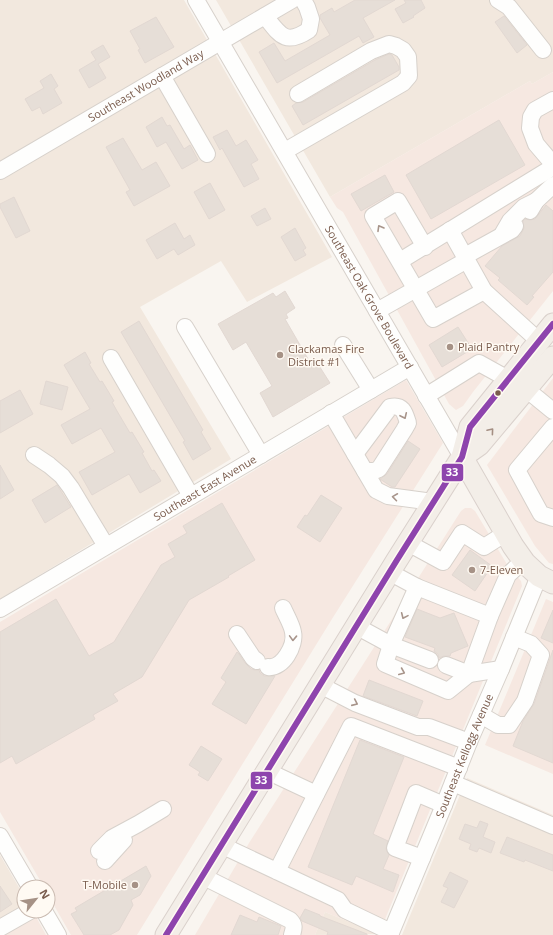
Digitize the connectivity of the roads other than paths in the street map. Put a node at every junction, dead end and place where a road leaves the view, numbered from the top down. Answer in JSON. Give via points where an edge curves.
{"nodes":[{"id":1,"x":196,"y":0,"type":"edge"},
{"id":2,"x":292,"y":0,"type":"edge"},
{"id":3,"x":303,"y":0,"type":"edge"},
{"id":4,"x":498,"y":0,"type":"edge"},
{"id":5,"x":265,"y":16,"type":"junction"},
{"id":6,"x":220,"y":41,"type":"junction"},
{"id":7,"x":542,"y":50,"type":"dead end"},
{"id":8,"x":162,"y":76,"type":"junction"},
{"id":9,"x":298,"y":94,"type":"dead end"},
{"id":10,"x":553,"y":100,"type":"edge"},
{"id":11,"x":285,"y":151,"type":"junction"},
{"id":12,"x":207,"y":154,"type":"dead end"},
{"id":13,"x":553,"y":166,"type":"edge"},
{"id":14,"x":0,"y":171,"type":"edge"},
{"id":15,"x":553,"y":185,"type":"edge"},
{"id":16,"x":536,"y":201,"type":"junction"},
{"id":17,"x":526,"y":214,"type":"dead end"},
{"id":18,"x":515,"y":226,"type":"dead end"},
{"id":19,"x":450,"y":230,"type":"junction"},
{"id":20,"x":502,"y":235,"type":"junction"},
{"id":21,"x":425,"y":247,"type":"junction"},
{"id":22,"x":466,"y":258,"type":"junction"},
{"id":23,"x":400,"y":262,"type":"junction"},
{"id":24,"x":416,"y":289,"type":"junction"},
{"id":25,"x":484,"y":291,"type":"junction"},
{"id":26,"x":378,"y":311,"type":"junction"},
{"id":27,"x":553,"y":324,"type":"edge"},
{"id":28,"x":185,"y":327,"type":"dead end"},
{"id":29,"x":539,"y":341,"type":"junction"},
{"id":30,"x":343,"y":345,"type":"dead end"},
{"id":31,"x":553,"y":357,"type":"edge"},
{"id":32,"x":111,"y":358,"type":"dead end"},
{"id":33,"x":410,"y":367,"type":"junction"},
{"id":34,"x":508,"y":379,"type":"junction"},
{"id":35,"x":526,"y":389,"type":"junction"},
{"id":36,"x":371,"y":390,"type":"junction"},
{"id":37,"x":426,"y":396,"type":"junction"},
{"id":38,"x":553,"y":411,"type":"edge"},
{"id":39,"x":331,"y":413,"type":"junction"},
{"id":40,"x":553,"y":427,"type":"edge"},
{"id":41,"x":356,"y":454,"type":"junction"},
{"id":42,"x":34,"y":455,"type":"dead end"},
{"id":43,"x":261,"y":455,"type":"junction"},
{"id":44,"x":462,"y":458,"type":"junction"},
{"id":45,"x":365,"y":471,"type":"junction"},
{"id":46,"x":191,"y":496,"type":"junction"},
{"id":47,"x":433,"y":502,"type":"junction"},
{"id":48,"x":553,"y":518,"type":"edge"},
{"id":49,"x":506,"y":533,"type":"junction"},
{"id":50,"x":408,"y":543,"type":"junction"},
{"id":51,"x":106,"y":546,"type":"junction"},
{"id":52,"x":523,"y":561,"type":"junction"},
{"id":53,"x":389,"y":572,"type":"junction"},
{"id":54,"x":546,"y":580,"type":"edge"},
{"id":55,"x":417,"y":587,"type":"junction"},
{"id":56,"x":2,"y":605,"type":"edge"},
{"id":57,"x":283,"y":608,"type":"dead end"},
{"id":58,"x":490,"y":616,"type":"junction"},
{"id":59,"x":356,"y":626,"type":"junction"},
{"id":60,"x":236,"y":634,"type":"dead end"},
{"id":61,"x":514,"y":637,"type":"junction"},
{"id":62,"x":391,"y":645,"type":"junction"},
{"id":63,"x":430,"y":660,"type":"dead end"},
{"id":64,"x":446,"y":665,"type":"dead end"},
{"id":65,"x":501,"y":669,"type":"junction"},
{"id":66,"x":468,"y":674,"type":"junction"},
{"id":67,"x":320,"y":685,"type":"junction"},
{"id":68,"x":481,"y":715,"type":"junction"},
{"id":69,"x":469,"y":742,"type":"junction"},
{"id":70,"x":267,"y":771,"type":"junction"},
{"id":71,"x":456,"y":776,"type":"junction"},
{"id":72,"x":316,"y":794,"type":"junction"},
{"id":73,"x":444,"y":806,"type":"junction"},
{"id":74,"x":163,"y":809,"type":"dead end"},
{"id":75,"x":553,"y":826,"type":"edge"},
{"id":76,"x":1,"y":840,"type":"edge"},
{"id":77,"x":221,"y":845,"type":"junction"},
{"id":78,"x":102,"y":856,"type":"dead end"},
{"id":79,"x":422,"y":858,"type":"junction"},
{"id":80,"x":277,"y":871,"type":"junction"},
{"id":81,"x":202,"y":876,"type":"junction"},
{"id":82,"x":25,"y":879,"type":"edge"},
{"id":83,"x":16,"y":919,"type":"edge"},
{"id":84,"x":49,"y":919,"type":"edge"},
{"id":85,"x":0,"y":928,"type":"edge"},
{"id":86,"x":293,"y":932,"type":"edge"},
{"id":87,"x":390,"y":934,"type":"edge"},
{"id":88,"x":58,"y":935,"type":"edge"},
{"id":89,"x":166,"y":935,"type":"edge"}],
"edges":[{"from":1,"to":6,"type":"street","name":"Southeast Oak Grove Boulevard"},
{"from":2,"to":5,"type":"street","name":"Southeast Woodland Way"},
{"from":3,"to":5,"type":"street","via":[[311,19],[309,30],[301,35],[286,38]]},
{"from":4,"to":7,"type":"street","via":[[509,7]]},
{"from":5,"to":6,"type":"street","name":"Southeast Woodland Way"},
{"from":6,"to":8,"type":"street","name":"Southeast Woodland Way"},
{"from":6,"to":11,"type":"street","name":"Southeast Oak Grove Boulevard"},
{"from":8,"to":12,"type":"street"},
{"from":8,"to":14,"type":"street","name":"Southeast Woodland Way"},
{"from":9,"to":11,"type":"street","via":[[371,51],[388,44],[403,50],[408,57],[409,76],[403,83]]},
{"from":10,"to":13,"type":"street","via":[[535,110],[530,128],[536,144]]},
{"from":11,"to":26,"type":"street","name":"Southeast Oak Grove Boulevard"},
{"from":13,"to":19,"type":"street"},
{"from":15,"to":16,"type":"street"},
{"from":16,"to":17,"type":"street"},
{"from":16,"to":20,"type":"street","via":[[524,207],[510,221]]},
{"from":18,"to":20,"type":"street"},
{"from":19,"to":21,"type":"street"},
{"from":19,"to":22,"type":"street"},
{"from":20,"to":22,"type":"street"},
{"from":21,"to":23,"type":"street"},
{"from":23,"to":21,"type":"street","one_way":true,"via":[[374,216],[398,201]]},
{"from":22,"to":24,"type":"street"},
{"from":22,"to":25,"type":"street"},
{"from":23,"to":24,"type":"street"},
{"from":24,"to":25,"type":"street","via":[[433,319]]},
{"from":24,"to":26,"type":"street"},
{"from":25,"to":29,"type":"street"},
{"from":26,"to":33,"type":"street","name":"Southeast Oak Grove Boulevard"},
{"from":27,"to":29,"type":"main road"},
{"from":28,"to":43,"type":"street"},
{"from":29,"to":34,"type":"main road"},
{"from":30,"to":36,"type":"street"},
{"from":31,"to":35,"type":"main road"},
{"from":32,"to":46,"type":"street"},
{"from":33,"to":36,"type":"street","name":"Southeast East Avenue"},
{"from":33,"to":37,"type":"street","name":"Southeast Oak Grove Boulevard"},
{"from":34,"to":37,"type":"street","via":[[479,364]]},
{"from":34,"to":44,"type":"main road","via":[[470,427]]},
{"from":35,"to":38,"type":"street"},
{"from":44,"to":35,"type":"main road","one_way":true,"via":[[479,445]]},
{"from":36,"to":39,"type":"street","name":"Southeast East Avenue"},
{"from":37,"to":44,"type":"street","name":"Southeast Oak Grove Boulevard"},
{"from":39,"to":41,"type":"street"},
{"from":39,"to":43,"type":"street","name":"Southeast East Avenue"},
{"from":40,"to":48,"type":"street","via":[[517,470],[541,514]]},
{"from":41,"to":45,"type":"street"},
{"from":41,"to":45,"type":"street","one_way":true,"via":[[390,407],[400,408],[408,423],[379,468]]},
{"from":42,"to":51,"type":"street","via":[[62,476]]},
{"from":43,"to":46,"type":"street","name":"Southeast East Avenue"},
{"from":44,"to":47,"type":"main road"},
{"from":44,"to":49,"type":"main road","name":"Southeast Oak Grove Boulevard"},
{"from":47,"to":45,"type":"street","one_way":true,"via":[[388,496],[376,490]]},
{"from":46,"to":51,"type":"street","name":"Southeast East Avenue"},
{"from":47,"to":50,"type":"main road"},
{"from":49,"to":50,"type":"street","via":[[484,547],[462,533],[443,562]]},
{"from":49,"to":52,"type":"main road","name":"Southeast Oak Grove Boulevard"},
{"from":50,"to":53,"type":"main road"},
{"from":51,"to":56,"type":"street","name":"Southeast East Avenue"},
{"from":52,"to":54,"type":"main road","name":"Southeast Oak Grove Boulevard","via":[[533,572]]},
{"from":52,"to":58,"type":"street","via":[[508,575]]},
{"from":53,"to":55,"type":"street"},
{"from":53,"to":59,"type":"main road"},
{"from":54,"to":61,"type":"street","name":"Southeast Kellogg Avenue"},
{"from":55,"to":58,"type":"street"},
{"from":55,"to":62,"type":"street","one_way":true},
{"from":57,"to":60,"type":"street","one_way":true,"via":[[293,632],[293,643],[281,662],[264,660]]},
{"from":58,"to":66,"type":"street"},
{"from":59,"to":62,"type":"street"},
{"from":59,"to":67,"type":"main road"},
{"from":61,"to":65,"type":"street","name":"Southeast Kellogg Avenue"},
{"from":61,"to":68,"type":"street","via":[[531,644],[541,655],[525,701],[509,725],[498,725]]},
{"from":62,"to":63,"type":"street"},
{"from":62,"to":66,"type":"street","one_way":true,"via":[[385,664],[448,691]]},
{"from":64,"to":66,"type":"street"},
{"from":65,"to":66,"type":"street"},
{"from":65,"to":68,"type":"street","name":"Southeast Kellogg Avenue"},
{"from":67,"to":69,"type":"street","one_way":true,"via":[[355,703],[418,727],[429,727]]},
{"from":67,"to":70,"type":"main road"},
{"from":68,"to":69,"type":"street","name":"Southeast Kellogg Avenue"},
{"from":69,"to":71,"type":"street","name":"Southeast Kellogg Avenue"},
{"from":70,"to":72,"type":"street"},
{"from":70,"to":77,"type":"main road"},
{"from":71,"to":72,"type":"street","via":[[351,726]]},
{"from":71,"to":73,"type":"street","name":"Southeast Kellogg Avenue"},
{"from":71,"to":75,"type":"street"},
{"from":72,"to":80,"type":"street"},
{"from":73,"to":79,"type":"street","name":"Southeast Kellogg Avenue"},
{"from":73,"to":79,"type":"street","via":[[416,793],[395,848]]},
{"from":74,"to":78,"type":"street","via":[[138,824]]},
{"from":76,"to":82,"type":"street"},
{"from":77,"to":80,"type":"street"},
{"from":77,"to":81,"type":"main road"},
{"from":79,"to":87,"type":"street","name":"Southeast Kellogg Avenue"},
{"from":80,"to":87,"type":"street","via":[[338,900],[345,910]]},
{"from":81,"to":86,"type":"street","via":[[290,920],[294,924]]},
{"from":81,"to":89,"type":"main road"},
{"from":83,"to":85,"type":"street"},
{"from":84,"to":88,"type":"street"}]}
